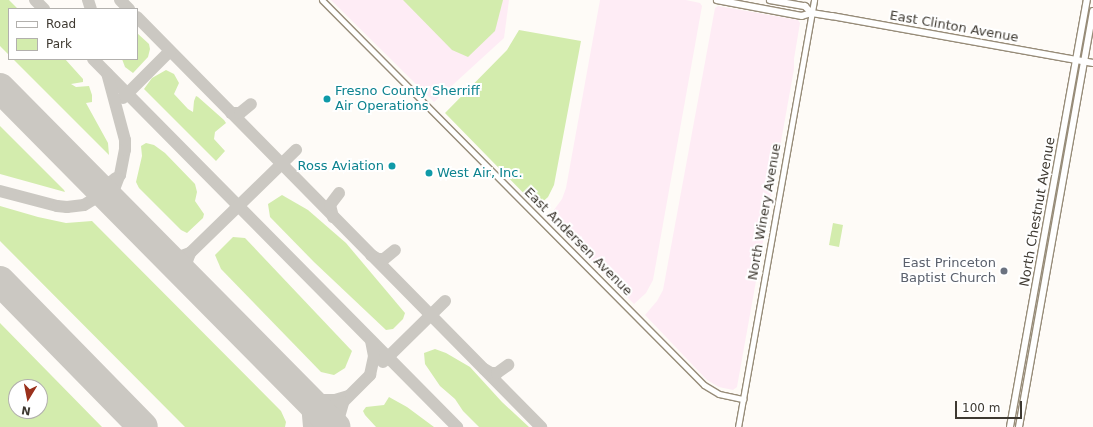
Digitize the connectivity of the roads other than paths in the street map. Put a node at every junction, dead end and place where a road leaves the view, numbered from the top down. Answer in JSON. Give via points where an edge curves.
{"nodes":[{"id":1,"x":322,"y":0,"type":"edge"},
{"id":2,"x":717,"y":0,"type":"edge"},
{"id":3,"x":770,"y":0,"type":"edge"},
{"id":4,"x":814,"y":0,"type":"edge"},
{"id":5,"x":1087,"y":0,"type":"edge"},
{"id":6,"x":1093,"y":12,"type":"edge"},
{"id":7,"x":812,"y":13,"type":"junction"},
{"id":8,"x":1076,"y":60,"type":"junction"},
{"id":9,"x":1084,"y":62,"type":"junction"},
{"id":10,"x":1093,"y":63,"type":"edge"},
{"id":11,"x":743,"y":398,"type":"junction"},
{"id":12,"x":738,"y":427,"type":"edge"},
{"id":13,"x":1010,"y":427,"type":"edge"},
{"id":14,"x":1019,"y":427,"type":"edge"}],
"edges":[{"from":1,"to":11,"type":"street","name":"East Andersen Avenue","via":[[704,386],[719,394]]},
{"from":2,"to":7,"type":"main road","via":[[802,16]]},
{"from":3,"to":7,"type":"main road","via":[[805,6]]},
{"from":4,"to":7,"type":"street","name":"North Winery Avenue"},
{"from":5,"to":8,"type":"main road","name":"North Chestnut Avenue"},
{"from":6,"to":9,"type":"main road","name":"North Chestnut Avenue"},
{"from":7,"to":8,"type":"main road","name":"East Clinton Avenue"},
{"from":7,"to":11,"type":"street","name":"North Winery Avenue"},
{"from":8,"to":9,"type":"main road","name":"East Clinton Avenue"},
{"from":8,"to":13,"type":"main road","name":"North Chestnut Avenue"},
{"from":9,"to":10,"type":"main road","name":"East Clinton Avenue"},
{"from":9,"to":14,"type":"main road","name":"North Chestnut Avenue"},
{"from":11,"to":12,"type":"street","name":"North Winery Avenue"}]}
